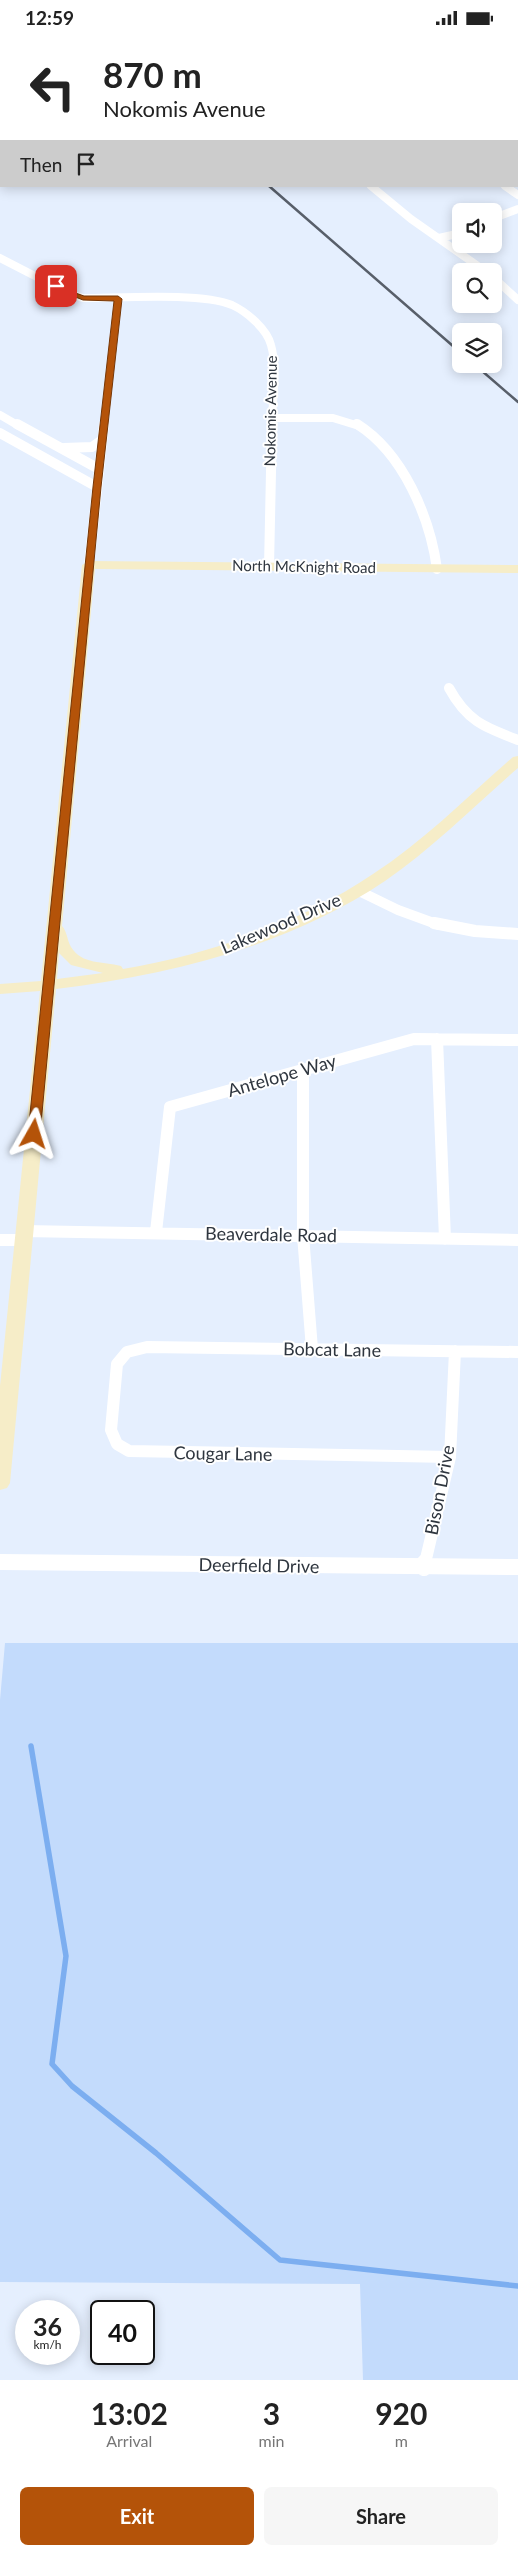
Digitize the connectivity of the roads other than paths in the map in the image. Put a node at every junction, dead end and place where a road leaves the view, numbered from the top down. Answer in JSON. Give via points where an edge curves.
{"nodes":[{"id":1,"x":371,"y":187,"type":"edge"},
{"id":2,"x":506,"y":187,"type":"edge"},
{"id":3,"x":518,"y":195,"type":"edge"},
{"id":4,"x":518,"y":209,"type":"edge"},
{"id":5,"x":502,"y":215,"type":"edge"},
{"id":6,"x":452,"y":235,"type":"edge"},
{"id":7,"x":439,"y":238,"type":"junction"},
{"id":8,"x":0,"y":258,"type":"edge"},
{"id":9,"x":474,"y":263,"type":"edge"},
{"id":10,"x":502,"y":285,"type":"edge"},
{"id":11,"x":118,"y":299,"type":"junction"},
{"id":12,"x":518,"y":300,"type":"edge"},
{"id":13,"x":0,"y":415,"type":"edge"},
{"id":14,"x":272,"y":418,"type":"junction"},
{"id":15,"x":0,"y":433,"type":"edge"},
{"id":16,"x":102,"y":440,"type":"junction"},
{"id":17,"x":61,"y":448,"type":"junction"},
{"id":18,"x":99,"y":469,"type":"junction"},
{"id":19,"x":97,"y":487,"type":"junction"},
{"id":20,"x":90,"y":565,"type":"junction"},
{"id":21,"x":269,"y":567,"type":"junction"},
{"id":22,"x":437,"y":569,"type":"junction"},
{"id":23,"x":518,"y":569,"type":"edge"},
{"id":24,"x":449,"y":688,"type":"dead end"},
{"id":25,"x":518,"y":740,"type":"edge"},
{"id":26,"x":518,"y":760,"type":"edge"},
{"id":27,"x":359,"y":891,"type":"junction"},
{"id":28,"x":56,"y":921,"type":"junction"},
{"id":29,"x":518,"y":934,"type":"edge"},
{"id":30,"x":138,"y":971,"type":"junction"},
{"id":31,"x":50,"y":985,"type":"junction"},
{"id":32,"x":0,"y":989,"type":"edge"},
{"id":33,"x":437,"y":1039,"type":"junction"},
{"id":34,"x":518,"y":1041,"type":"edge"},
{"id":35,"x":303,"y":1070,"type":"junction"},
{"id":36,"x":156,"y":1232,"type":"junction"},
{"id":37,"x":24,"y":1235,"type":"junction"},
{"id":38,"x":303,"y":1235,"type":"junction"},
{"id":39,"x":445,"y":1239,"type":"junction"},
{"id":40,"x":0,"y":1240,"type":"edge"},
{"id":41,"x":518,"y":1241,"type":"edge"},
{"id":42,"x":147,"y":1347,"type":"joint"},
{"id":43,"x":312,"y":1349,"type":"junction"},
{"id":44,"x":455,"y":1351,"type":"junction"},
{"id":45,"x":518,"y":1352,"type":"edge"},
{"id":46,"x":450,"y":1457,"type":"junction"},
{"id":47,"x":0,"y":1483,"type":"edge"},
{"id":48,"x":0,"y":1562,"type":"edge"},
{"id":49,"x":518,"y":1567,"type":"edge"},
{"id":50,"x":424,"y":1568,"type":"junction"}],
"edges":[{"from":1,"to":7,"type":"street"},
{"from":2,"to":3,"type":"street"},
{"from":4,"to":5,"type":"street"},
{"from":6,"to":7,"type":"street"},
{"from":7,"to":9,"type":"street"},
{"from":8,"to":11,"type":"street","name":"Nokomis Avenue","via":[[74,295],[90,299]]},
{"from":10,"to":12,"type":"street"},
{"from":11,"to":14,"type":"street","name":"Nokomis Avenue","via":[[213,300],[248,315],[265,333],[273,354]]},
{"from":11,"to":16,"type":"street"},
{"from":13,"to":17,"type":"street"},
{"from":14,"to":21,"type":"street","name":"Nokomis Avenue"},
{"from":14,"to":22,"type":"street","via":[[346,420],[371,437],[392,459],[415,492],[432,533]]},
{"from":15,"to":19,"type":"street"},
{"from":16,"to":17,"type":"street","via":[[92,447]]},
{"from":16,"to":18,"type":"street"},
{"from":17,"to":18,"type":"street"},
{"from":18,"to":19,"type":"street"},
{"from":19,"to":20,"type":"street"},
{"from":20,"to":21,"type":"street","name":"North McKnight Road"},
{"from":20,"to":28,"type":"street"},
{"from":21,"to":22,"type":"street","name":"North McKnight Road"},
{"from":22,"to":23,"type":"street","name":"North McKnight Road"},
{"from":24,"to":25,"type":"street","via":[[465,716]]},
{"from":26,"to":27,"type":"street","name":"Lakewood Drive","via":[[404,859]]},
{"from":27,"to":29,"type":"street","via":[[396,912],[433,924],[464,931]]},
{"from":27,"to":30,"type":"street","name":"Lakewood Drive","via":[[234,946]]},
{"from":28,"to":30,"type":"street","via":[[64,949],[75,961],[90,967]]},
{"from":28,"to":31,"type":"street"},
{"from":30,"to":31,"type":"street","name":"Lakewood Drive"},
{"from":31,"to":32,"type":"street","name":"Lakewood Drive"},
{"from":31,"to":37,"type":"street"},
{"from":33,"to":34,"type":"street","name":"Antelope Way"},
{"from":33,"to":35,"type":"street","name":"Antelope Way","via":[[414,1039]]},
{"from":33,"to":39,"type":"street"},
{"from":35,"to":36,"type":"street","name":"Antelope Way","via":[[170,1107]]},
{"from":35,"to":38,"type":"street"},
{"from":36,"to":37,"type":"street","name":"Beaverdale Road"},
{"from":36,"to":38,"type":"street","name":"Beaverdale Road"},
{"from":37,"to":40,"type":"street","name":"Beaverdale Road"},
{"from":37,"to":47,"type":"street"},
{"from":38,"to":39,"type":"street","name":"Beaverdale Road"},
{"from":38,"to":43,"type":"street"},
{"from":39,"to":41,"type":"street","name":"Beaverdale Road"},
{"from":42,"to":43,"type":"street","name":"Bobcat Lane"},
{"from":42,"to":46,"type":"street","name":"Cougar Lane","via":[[127,1352],[116,1368],[111,1430],[112,1438],[126,1451]]},
{"from":43,"to":44,"type":"street","name":"Bobcat Lane"},
{"from":44,"to":45,"type":"street","name":"Bobcat Lane"},
{"from":44,"to":46,"type":"street","name":"Bison Drive"},
{"from":46,"to":50,"type":"street","name":"Bison Drive"},
{"from":48,"to":50,"type":"street","name":"Deerfield Drive"},
{"from":49,"to":50,"type":"street","name":"Deerfield Drive"}]}
